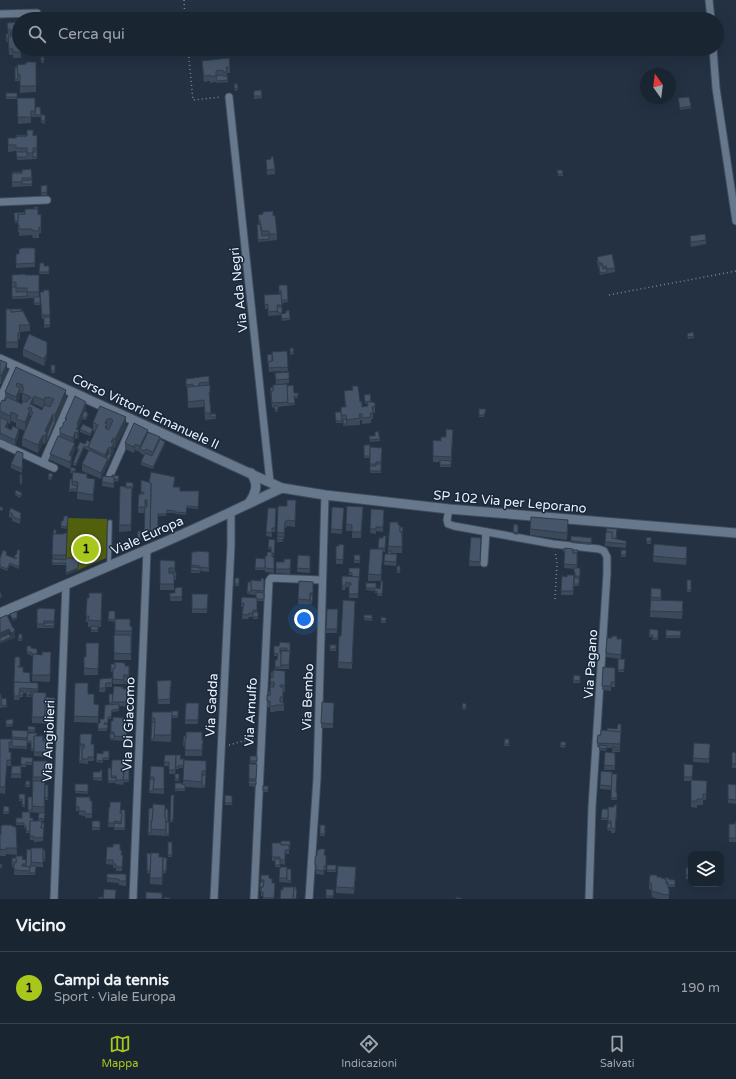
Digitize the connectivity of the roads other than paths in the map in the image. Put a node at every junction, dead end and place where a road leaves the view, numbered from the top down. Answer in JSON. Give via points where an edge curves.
{"nodes":[{"id":1,"x":709,"y":0,"type":"edge"},
{"id":2,"x":710,"y":12,"type":"edge"},
{"id":3,"x":0,"y":14,"type":"edge"},
{"id":4,"x":12,"y":14,"type":"edge"},
{"id":5,"x":714,"y":56,"type":"edge"},
{"id":6,"x":229,"y":97,"type":"road end"},
{"id":7,"x":47,"y":200,"type":"dead end"},
{"id":8,"x":0,"y":202,"type":"edge"},
{"id":9,"x":736,"y":221,"type":"edge"},
{"id":10,"x":0,"y":359,"type":"edge"},
{"id":11,"x":15,"y":366,"type":"junction"},
{"id":12,"x":74,"y":392,"type":"junction"},
{"id":13,"x":0,"y":399,"type":"edge"},
{"id":14,"x":134,"y":421,"type":"junction"},
{"id":15,"x":0,"y":444,"type":"edge"},
{"id":16,"x":43,"y":463,"type":"junction"},
{"id":17,"x":54,"y":468,"type":"dead end"},
{"id":18,"x":251,"y":473,"type":"junction"},
{"id":19,"x":110,"y":475,"type":"edge"},
{"id":20,"x":270,"y":482,"type":"junction"},
{"id":21,"x":282,"y":488,"type":"junction"},
{"id":22,"x":325,"y":495,"type":"junction"},
{"id":23,"x":249,"y":504,"type":"junction"},
{"id":24,"x":449,"y":509,"type":"junction"},
{"id":25,"x":231,"y":512,"type":"junction"},
{"id":26,"x":110,"y":522,"type":"dead end"},
{"id":27,"x":486,"y":532,"type":"junction"},
{"id":28,"x":736,"y":533,"type":"edge"},
{"id":29,"x":147,"y":550,"type":"junction"},
{"id":30,"x":484,"y":563,"type":"dead end"},
{"id":31,"x":109,"y":566,"type":"junction"},
{"id":32,"x":322,"y":580,"type":"junction"},
{"id":33,"x":66,"y":584,"type":"junction"},
{"id":34,"x":0,"y":614,"type":"edge"},
{"id":35,"x":54,"y":899,"type":"edge"},
{"id":36,"x":133,"y":899,"type":"edge"},
{"id":37,"x":214,"y":899,"type":"edge"},
{"id":38,"x":254,"y":899,"type":"edge"},
{"id":39,"x":309,"y":899,"type":"edge"},
{"id":40,"x":589,"y":899,"type":"edge"}],
"edges":[{"from":1,"to":2,"type":"street"},
{"from":3,"to":4,"type":"street"},
{"from":5,"to":9,"type":"street"},
{"from":6,"to":20,"type":"street","name":"Via Ada Negri"},
{"from":7,"to":8,"type":"street"},
{"from":10,"to":11,"type":"street","name":"Corso Vittorio Emanuele II"},
{"from":11,"to":12,"type":"street","name":"Corso Vittorio Emanuele II"},
{"from":11,"to":13,"type":"street"},
{"from":12,"to":14,"type":"street","name":"Corso Vittorio Emanuele II"},
{"from":12,"to":16,"type":"street"},
{"from":14,"to":18,"type":"street","name":"Corso Vittorio Emanuele II"},
{"from":14,"to":19,"type":"street"},
{"from":15,"to":16,"type":"street"},
{"from":16,"to":17,"type":"street"},
{"from":18,"to":20,"type":"street","name":"Corso Vittorio Emanuele II"},
{"from":18,"to":23,"type":"street","via":[[255,479],[256,489]]},
{"from":20,"to":21,"type":"street","name":"Corso Vittorio Emanuele II"},
{"from":21,"to":22,"type":"street","name":"SP 102 Via per Leporano"},
{"from":21,"to":23,"type":"street","name":"Viale Europa"},
{"from":22,"to":24,"type":"street","name":"SP 102 Via per Leporano"},
{"from":22,"to":32,"type":"street","name":"Via Bembo"},
{"from":23,"to":25,"type":"street","name":"Viale Europa"},
{"from":24,"to":27,"type":"street","name":"Via Pagano","via":[[448,524]]},
{"from":24,"to":28,"type":"street","name":"SP 102 Via per Leporano"},
{"from":25,"to":29,"type":"street","name":"Viale Europa"},
{"from":25,"to":37,"type":"street","name":"Via Gadda"},
{"from":26,"to":31,"type":"lane"},
{"from":27,"to":30,"type":"street"},
{"from":27,"to":40,"type":"street","name":"Via Pagano","via":[[599,549],[604,551],[607,557]]},
{"from":29,"to":31,"type":"street","name":"Viale Europa"},
{"from":29,"to":36,"type":"street","name":"Via Di Giacomo"},
{"from":31,"to":33,"type":"street","name":"Viale Europa"},
{"from":32,"to":38,"type":"street","name":"Via Arnulfo","via":[[271,578],[269,581]]},
{"from":32,"to":39,"type":"street","name":"Via Bembo","via":[[317,778]]},
{"from":33,"to":34,"type":"street","name":"Viale Europa"},
{"from":33,"to":35,"type":"street","name":"Via Angiolieri"}]}
